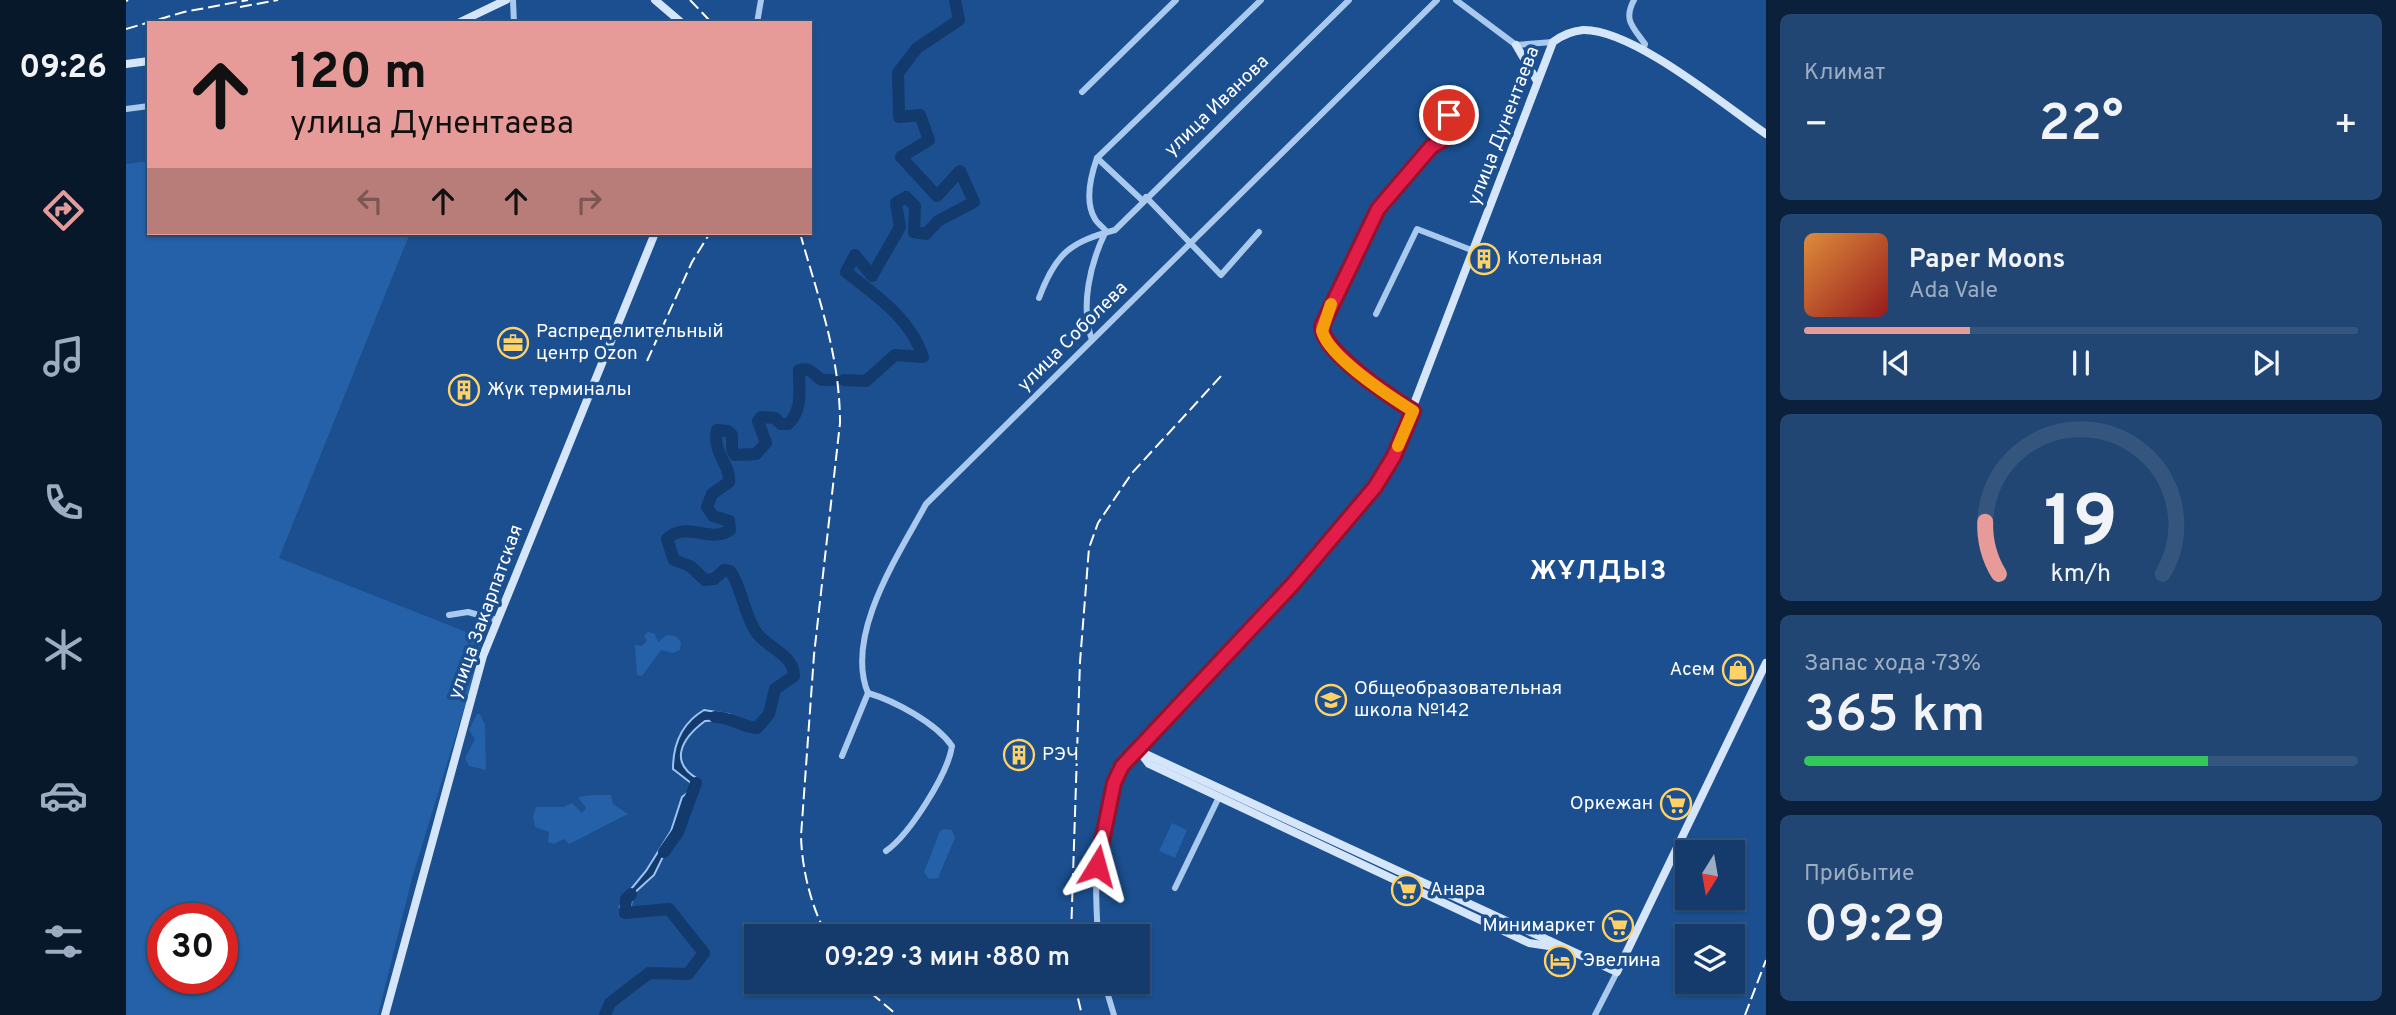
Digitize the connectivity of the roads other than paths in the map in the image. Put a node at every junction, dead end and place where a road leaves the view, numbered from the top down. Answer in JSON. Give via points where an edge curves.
{"nodes":[{"id":1,"x":506,"y":0,"type":"edge"},
{"id":2,"x":513,"y":0,"type":"edge"},
{"id":3,"x":654,"y":0,"type":"edge"},
{"id":4,"x":761,"y":0,"type":"edge"},
{"id":5,"x":1176,"y":0,"type":"edge"},
{"id":6,"x":1261,"y":0,"type":"edge"},
{"id":7,"x":1349,"y":0,"type":"edge"},
{"id":8,"x":1437,"y":0,"type":"edge"},
{"id":9,"x":1456,"y":0,"type":"edge"},
{"id":10,"x":1634,"y":0,"type":"edge"},
{"id":11,"x":462,"y":21,"type":"edge"},
{"id":12,"x":514,"y":21,"type":"edge"},
{"id":13,"x":680,"y":21,"type":"edge"},
{"id":14,"x":757,"y":21,"type":"edge"},
{"id":15,"x":1553,"y":42,"type":"junction"},
{"id":16,"x":1516,"y":45,"type":"junction"},
{"id":17,"x":1643,"y":51,"type":"junction"},
{"id":18,"x":147,"y":61,"type":"edge"},
{"id":19,"x":126,"y":64,"type":"edge"},
{"id":20,"x":1538,"y":82,"type":"junction"},
{"id":21,"x":1083,"y":92,"type":"dead end"},
{"id":22,"x":1440,"y":98,"type":"dead end"},
{"id":23,"x":147,"y":106,"type":"edge"},
{"id":24,"x":126,"y":108,"type":"edge"},
{"id":25,"x":1766,"y":134,"type":"edge"},
{"id":26,"x":1097,"y":158,"type":"junction"},
{"id":27,"x":1144,"y":199,"type":"junction"},
{"id":28,"x":1106,"y":231,"type":"junction"},
{"id":29,"x":1259,"y":232,"type":"dead end"},
{"id":30,"x":653,"y":235,"type":"edge"},
{"id":31,"x":1188,"y":243,"type":"junction"},
{"id":32,"x":1474,"y":251,"type":"junction"},
{"id":33,"x":1039,"y":298,"type":"dead end"},
{"id":34,"x":1376,"y":314,"type":"dead end"},
{"id":35,"x":1092,"y":340,"type":"junction"},
{"id":36,"x":1413,"y":411,"type":"junction"},
{"id":37,"x":449,"y":615,"type":"dead end"},
{"id":38,"x":497,"y":620,"type":"junction"},
{"id":39,"x":1766,"y":663,"type":"edge"},
{"id":40,"x":868,"y":693,"type":"junction"},
{"id":41,"x":1139,"y":751,"type":"junction"},
{"id":42,"x":842,"y":756,"type":"dead end"},
{"id":43,"x":1219,"y":797,"type":"junction"},
{"id":44,"x":886,"y":851,"type":"dead end"},
{"id":45,"x":1175,"y":888,"type":"dead end"},
{"id":46,"x":1097,"y":924,"type":"edge"},
{"id":47,"x":1562,"y":948,"type":"junction"},
{"id":48,"x":1617,"y":972,"type":"junction"},
{"id":49,"x":1108,"y":994,"type":"edge"},
{"id":50,"x":385,"y":1015,"type":"edge"},
{"id":51,"x":1114,"y":1015,"type":"edge"},
{"id":52,"x":1595,"y":1015,"type":"edge"}],
"edges":[{"from":1,"to":11,"type":"street"},
{"from":2,"to":12,"type":"street"},
{"from":3,"to":13,"type":"street"},
{"from":4,"to":14,"type":"street"},
{"from":5,"to":21,"type":"street"},
{"from":6,"to":26,"type":"street"},
{"from":7,"to":27,"type":"street","name":"улица Иванова"},
{"from":8,"to":31,"type":"street","name":"улица Соболева"},
{"from":9,"to":16,"type":"street"},
{"from":10,"to":17,"type":"street","via":[[1627,20],[1645,44]]},
{"from":15,"to":16,"type":"street"},
{"from":15,"to":17,"type":"street","name":"улица Дунентаева","via":[[1583,30],[1623,40]]},
{"from":15,"to":20,"type":"street","name":"улица Дунентаева"},
{"from":16,"to":20,"type":"street"},
{"from":17,"to":25,"type":"street","name":"улица Дунентаева"},
{"from":18,"to":19,"type":"street"},
{"from":20,"to":32,"type":"street","name":"улица Дунентаева"},
{"from":22,"to":36,"type":"street","via":[[1447,105],[1449,136],[1431,147],[1378,209],[1322,331],[1328,345]]},
{"from":23,"to":24,"type":"street"},
{"from":26,"to":27,"type":"street"},
{"from":26,"to":28,"type":"street","via":[[1090,202],[1095,219]]},
{"from":27,"to":28,"type":"street","name":"улица Иванова","via":[[1115,230]]},
{"from":27,"to":31,"type":"street"},
{"from":28,"to":33,"type":"street","name":"улица Иванова","via":[[1075,242],[1053,265]]},
{"from":28,"to":35,"type":"street","via":[[1093,262],[1089,291],[1087,327]]},
{"from":29,"to":31,"type":"street","via":[[1221,275]]},
{"from":30,"to":38,"type":"street","name":"улица Закарпатская"},
{"from":31,"to":35,"type":"street","name":"улица Соболева"},
{"from":32,"to":34,"type":"street","via":[[1417,229]]},
{"from":32,"to":36,"type":"street","name":"улица Дунентаева"},
{"from":35,"to":40,"type":"street","name":"улица Соболева","via":[[926,503],[879,588],[861,658]]},
{"from":36,"to":41,"type":"street","name":"улица Дунентаева","via":[[1375,487],[1293,584]]},
{"from":37,"to":38,"type":"street","via":[[468,612]]},
{"from":38,"to":50,"type":"street","name":"улица Закарпатская","via":[[457,743]]},
{"from":39,"to":48,"type":"street"},
{"from":40,"to":42,"type":"street"},
{"from":40,"to":44,"type":"street","via":[[936,730],[952,746],[946,768],[900,842]]},
{"from":41,"to":43,"type":"street","via":[[1149,764]]},
{"from":41,"to":46,"type":"street","via":[[1122,766],[1114,783],[1102,831],[1094,883]]},
{"from":41,"to":47,"type":"street"},
{"from":43,"to":45,"type":"street"},
{"from":43,"to":47,"type":"street","via":[[1529,943]]},
{"from":47,"to":48,"type":"street"},
{"from":48,"to":52,"type":"street"},
{"from":49,"to":51,"type":"street"}]}
